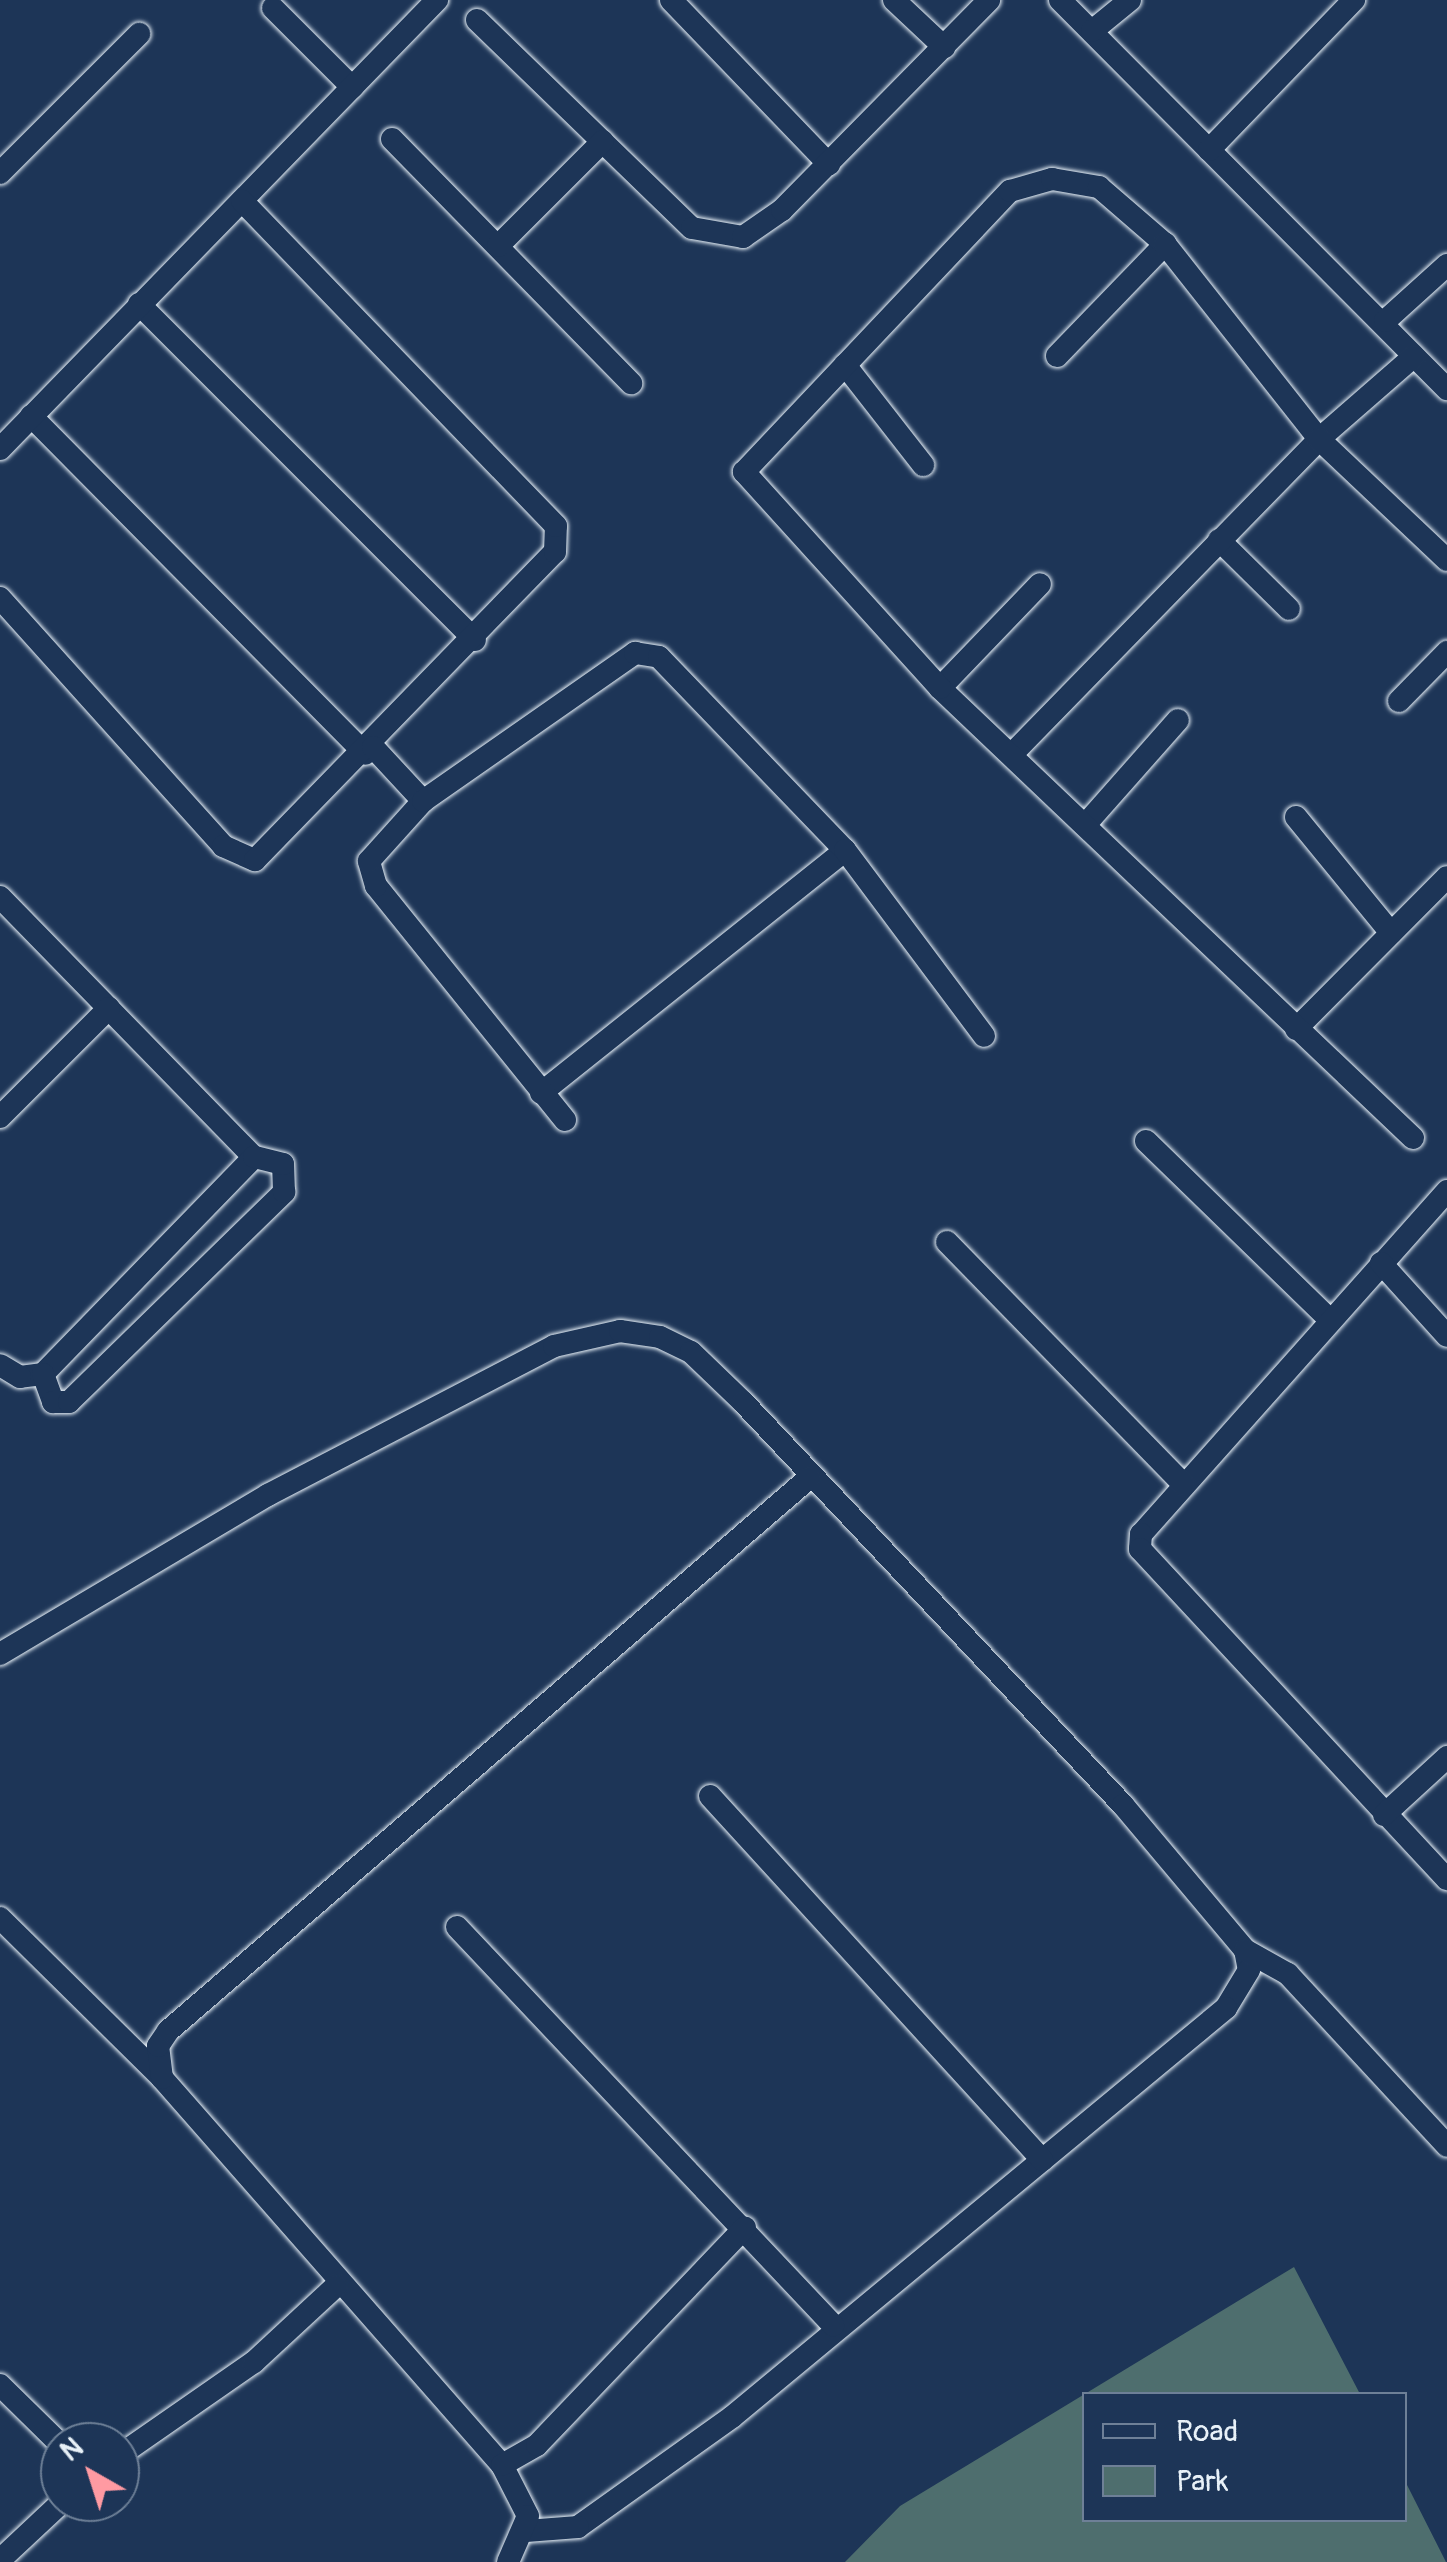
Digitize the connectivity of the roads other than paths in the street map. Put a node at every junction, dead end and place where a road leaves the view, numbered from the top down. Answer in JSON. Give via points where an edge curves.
{"nodes":[{"id":1,"x":437,"y":0,"type":"edge"},
{"id":2,"x":671,"y":0,"type":"edge"},
{"id":3,"x":894,"y":0,"type":"edge"},
{"id":4,"x":989,"y":0,"type":"edge"},
{"id":5,"x":1060,"y":0,"type":"edge"},
{"id":6,"x":1130,"y":0,"type":"edge"},
{"id":7,"x":1354,"y":0,"type":"edge"},
{"id":8,"x":273,"y":3,"type":"edge"},
{"id":9,"x":477,"y":20,"type":"dead end"},
{"id":10,"x":1092,"y":31,"type":"junction"},
{"id":11,"x":139,"y":34,"type":"dead end"},
{"id":12,"x":944,"y":47,"type":"junction"},
{"id":13,"x":352,"y":87,"type":"junction"},
{"id":14,"x":392,"y":139,"type":"dead end"},
{"id":15,"x":603,"y":141,"type":"junction"},
{"id":16,"x":1209,"y":150,"type":"junction"},
{"id":17,"x":829,"y":164,"type":"junction"},
{"id":18,"x":0,"y":173,"type":"edge"},
{"id":19,"x":242,"y":201,"type":"junction"},
{"id":20,"x":1165,"y":244,"type":"junction"},
{"id":21,"x":498,"y":246,"type":"junction"},
{"id":22,"x":1447,"y":265,"type":"edge"},
{"id":23,"x":139,"y":304,"type":"junction"},
{"id":24,"x":1385,"y":322,"type":"junction"},
{"id":25,"x":1057,"y":356,"type":"dead end"},
{"id":26,"x":1414,"y":356,"type":"junction"},
{"id":27,"x":845,"y":365,"type":"junction"},
{"id":28,"x":631,"y":383,"type":"dead end"},
{"id":29,"x":1447,"y":389,"type":"edge"},
{"id":30,"x":30,"y":416,"type":"junction"},
{"id":31,"x":1319,"y":439,"type":"junction"},
{"id":32,"x":0,"y":449,"type":"edge"},
{"id":33,"x":924,"y":465,"type":"dead end"},
{"id":34,"x":1218,"y":540,"type":"junction"},
{"id":35,"x":1447,"y":560,"type":"edge"},
{"id":36,"x":1040,"y":584,"type":"dead end"},
{"id":37,"x":0,"y":598,"type":"edge"},
{"id":38,"x":1289,"y":609,"type":"dead end"},
{"id":39,"x":475,"y":640,"type":"junction"},
{"id":40,"x":1447,"y":652,"type":"edge"},
{"id":41,"x":940,"y":688,"type":"junction"},
{"id":42,"x":1399,"y":700,"type":"dead end"},
{"id":43,"x":1178,"y":720,"type":"dead end"},
{"id":44,"x":369,"y":751,"type":"junction"},
{"id":45,"x":1014,"y":752,"type":"junction"},
{"id":46,"x":423,"y":801,"type":"junction"},
{"id":47,"x":1296,"y":817,"type":"dead end"},
{"id":48,"x":1085,"y":825,"type":"junction"},
{"id":49,"x":845,"y":850,"type":"junction"},
{"id":50,"x":1447,"y":876,"type":"edge"},
{"id":51,"x":1,"y":901,"type":"edge"},
{"id":52,"x":1391,"y":933,"type":"junction"},
{"id":53,"x":109,"y":1008,"type":"junction"},
{"id":54,"x":1296,"y":1029,"type":"junction"},
{"id":55,"x":984,"y":1036,"type":"dead end"},
{"id":56,"x":542,"y":1093,"type":"junction"},
{"id":57,"x":0,"y":1117,"type":"edge"},
{"id":58,"x":565,"y":1120,"type":"dead end"},
{"id":59,"x":1413,"y":1138,"type":"dead end"},
{"id":60,"x":1146,"y":1140,"type":"dead end"},
{"id":61,"x":254,"y":1157,"type":"junction"},
{"id":62,"x":1447,"y":1190,"type":"edge"},
{"id":63,"x":947,"y":1242,"type":"dead end"},
{"id":64,"x":1381,"y":1263,"type":"junction"},
{"id":65,"x":1330,"y":1320,"type":"junction"},
{"id":66,"x":1447,"y":1336,"type":"edge"},
{"id":67,"x":0,"y":1365,"type":"edge"},
{"id":68,"x":43,"y":1374,"type":"junction"},
{"id":69,"x":809,"y":1478,"type":"junction"},
{"id":70,"x":1184,"y":1485,"type":"junction"},
{"id":71,"x":0,"y":1654,"type":"edge"},
{"id":72,"x":1447,"y":1756,"type":"edge"},
{"id":73,"x":710,"y":1796,"type":"dead end"},
{"id":74,"x":1384,"y":1815,"type":"junction"},
{"id":75,"x":1447,"y":1879,"type":"edge"},
{"id":76,"x":0,"y":1918,"type":"edge"},
{"id":77,"x":457,"y":1927,"type":"dead end"},
{"id":78,"x":1245,"y":1950,"type":"junction"},
{"id":79,"x":162,"y":2078,"type":"junction"},
{"id":80,"x":1447,"y":2146,"type":"edge"},
{"id":81,"x":1042,"y":2160,"type":"junction"},
{"id":82,"x":744,"y":2228,"type":"junction"},
{"id":83,"x":336,"y":2286,"type":"junction"},
{"id":84,"x":833,"y":2325,"type":"junction"},
{"id":85,"x":0,"y":2385,"type":"edge"},
{"id":86,"x":40,"y":2424,"type":"edge"},
{"id":87,"x":140,"y":2440,"type":"edge"},
{"id":88,"x":502,"y":2466,"type":"junction"},
{"id":89,"x":41,"y":2522,"type":"edge"},
{"id":90,"x":526,"y":2531,"type":"junction"},
{"id":91,"x":0,"y":2560,"type":"edge"},
{"id":92,"x":508,"y":2562,"type":"edge"}],
"edges":[{"from":1,"to":13,"type":"street"},
{"from":2,"to":17,"type":"street"},
{"from":3,"to":12,"type":"street"},
{"from":4,"to":12,"type":"street"},
{"from":5,"to":10,"type":"street"},
{"from":6,"to":10,"type":"street"},
{"from":7,"to":16,"type":"street"},
{"from":8,"to":13,"type":"street"},
{"from":9,"to":15,"type":"street"},
{"from":10,"to":16,"type":"street"},
{"from":11,"to":18,"type":"street"},
{"from":12,"to":17,"type":"street"},
{"from":13,"to":19,"type":"street"},
{"from":14,"to":21,"type":"street"},
{"from":15,"to":17,"type":"street","via":[[692,228],[743,237]]},
{"from":15,"to":21,"type":"street"},
{"from":16,"to":24,"type":"street"},
{"from":19,"to":23,"type":"street"},
{"from":19,"to":39,"type":"street","via":[[556,526],[555,552]]},
{"from":20,"to":25,"type":"street"},
{"from":20,"to":27,"type":"street","via":[[1099,187],[1052,179],[1010,191]]},
{"from":20,"to":31,"type":"street"},
{"from":21,"to":28,"type":"street"},
{"from":22,"to":24,"type":"street"},
{"from":23,"to":30,"type":"street"},
{"from":23,"to":39,"type":"street"},
{"from":24,"to":26,"type":"street"},
{"from":26,"to":29,"type":"street"},
{"from":26,"to":31,"type":"street"},
{"from":27,"to":33,"type":"street"},
{"from":27,"to":41,"type":"street","via":[[744,472]]},
{"from":30,"to":32,"type":"street"},
{"from":30,"to":44,"type":"street"},
{"from":31,"to":34,"type":"street"},
{"from":31,"to":35,"type":"street"},
{"from":34,"to":38,"type":"street"},
{"from":34,"to":45,"type":"street"},
{"from":36,"to":41,"type":"street"},
{"from":37,"to":44,"type":"street","via":[[238,859],[255,860]]},
{"from":39,"to":44,"type":"street"},
{"from":40,"to":42,"type":"street"},
{"from":41,"to":45,"type":"street"},
{"from":43,"to":48,"type":"street"},
{"from":44,"to":46,"type":"street"},
{"from":45,"to":48,"type":"street"},
{"from":46,"to":49,"type":"street","via":[[634,653],[659,658]]},
{"from":46,"to":56,"type":"street","via":[[369,861],[376,886]]},
{"from":47,"to":52,"type":"street"},
{"from":48,"to":54,"type":"street"},
{"from":49,"to":55,"type":"street"},
{"from":49,"to":56,"type":"street"},
{"from":50,"to":52,"type":"street"},
{"from":51,"to":53,"type":"street"},
{"from":52,"to":54,"type":"street"},
{"from":53,"to":57,"type":"street"},
{"from":53,"to":61,"type":"street"},
{"from":54,"to":59,"type":"street"},
{"from":56,"to":58,"type":"street"},
{"from":60,"to":65,"type":"street"},
{"from":61,"to":68,"type":"street"},
{"from":61,"to":68,"type":"street","via":[[283,1164],[284,1192],[69,1402],[53,1402]]},
{"from":62,"to":64,"type":"street"},
{"from":63,"to":70,"type":"street"},
{"from":64,"to":65,"type":"street"},
{"from":64,"to":66,"type":"street"},
{"from":65,"to":70,"type":"street"},
{"from":67,"to":68,"type":"street","via":[[20,1377]]},
{"from":69,"to":71,"type":"street","via":[[691,1352],[620,1330],[578,1335],[268,1495]]},
{"from":69,"to":78,"type":"street","via":[[1123,1805]]},
{"from":69,"to":79,"type":"street","via":[[168,2031],[158,2046]]},
{"from":70,"to":74,"type":"street","via":[[1140,1534],[1140,1549]]},
{"from":72,"to":74,"type":"street"},
{"from":73,"to":81,"type":"street"},
{"from":74,"to":75,"type":"street"},
{"from":76,"to":79,"type":"street"},
{"from":77,"to":82,"type":"street"},
{"from":78,"to":80,"type":"street","via":[[1288,1974]]},
{"from":78,"to":81,"type":"street","via":[[1249,1970],[1226,2008]]},
{"from":79,"to":83,"type":"street"},
{"from":81,"to":84,"type":"street"},
{"from":82,"to":84,"type":"street"},
{"from":82,"to":88,"type":"street","via":[[537,2446]]},
{"from":83,"to":87,"type":"street","via":[[254,2362]]},
{"from":83,"to":88,"type":"street"},
{"from":84,"to":90,"type":"street","via":[[732,2417],[578,2527]]},
{"from":85,"to":86,"type":"street"},
{"from":88,"to":90,"type":"street","via":[[525,2500]]},
{"from":89,"to":91,"type":"street"},
{"from":90,"to":92,"type":"street"}]}
